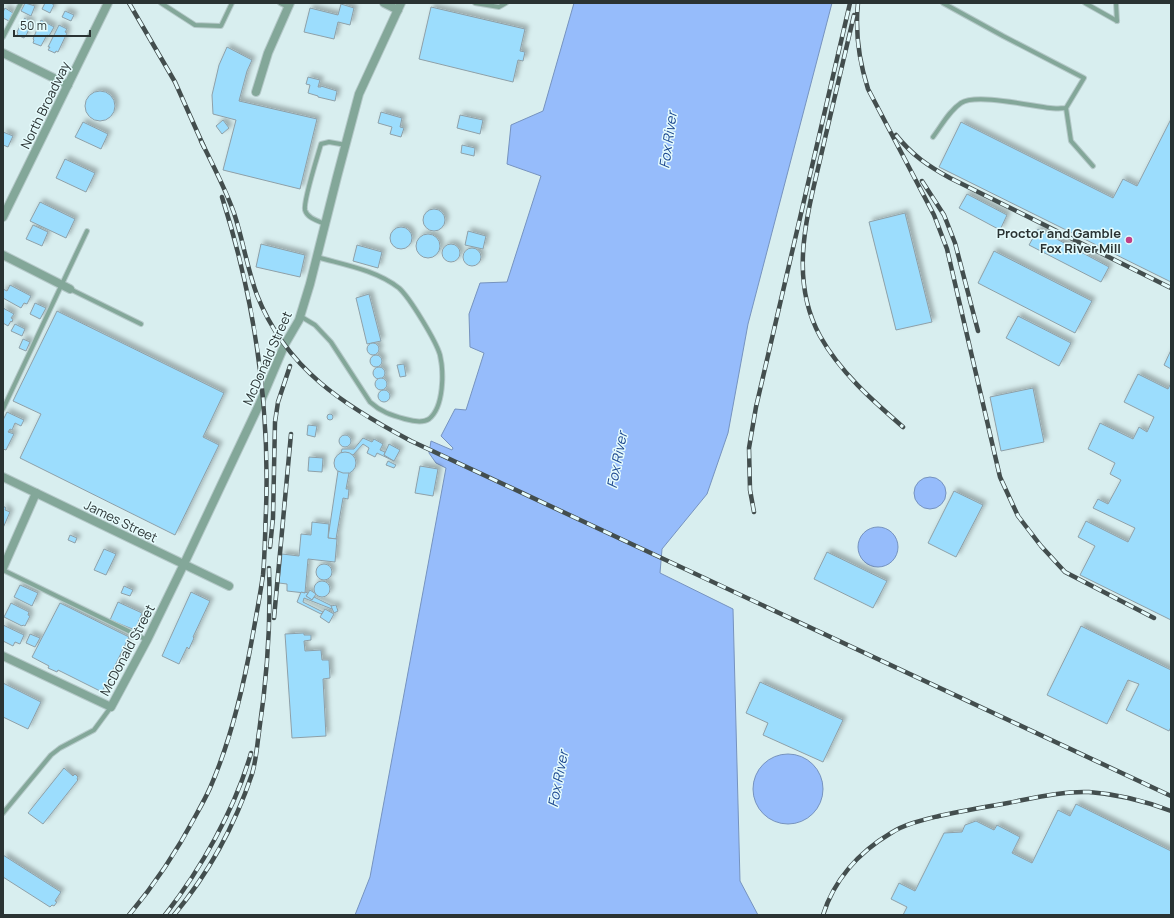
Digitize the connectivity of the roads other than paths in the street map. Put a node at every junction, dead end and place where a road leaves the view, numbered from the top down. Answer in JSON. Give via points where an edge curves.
{"nodes":[{"id":1,"x":21,"y":3,"type":"edge"},
{"id":2,"x":108,"y":3,"type":"edge"},
{"id":3,"x":160,"y":3,"type":"edge"},
{"id":4,"x":232,"y":3,"type":"edge"},
{"id":5,"x":280,"y":3,"type":"edge"},
{"id":6,"x":384,"y":3,"type":"edge"},
{"id":7,"x":475,"y":3,"type":"edge"},
{"id":8,"x":506,"y":3,"type":"edge"},
{"id":9,"x":943,"y":3,"type":"edge"},
{"id":10,"x":1084,"y":3,"type":"edge"},
{"id":11,"x":1116,"y":3,"type":"edge"},
{"id":12,"x":289,"y":5,"type":"edge"},
{"id":13,"x":399,"y":6,"type":"edge"},
{"id":14,"x":3,"y":37,"type":"edge"},
{"id":15,"x":3,"y":53,"type":"edge"},
{"id":16,"x":68,"y":85,"type":"junction"},
{"id":17,"x":256,"y":92,"type":"dead end"},
{"id":18,"x":1066,"y":108,"type":"junction"},
{"id":19,"x":934,"y":137,"type":"dead end"},
{"id":20,"x":346,"y":145,"type":"junction"},
{"id":21,"x":1093,"y":166,"type":"dead end"},
{"id":22,"x":3,"y":217,"type":"edge"},
{"id":23,"x":325,"y":224,"type":"junction"},
{"id":24,"x":88,"y":231,"type":"dead end"},
{"id":25,"x":3,"y":255,"type":"edge"},
{"id":26,"x":317,"y":257,"type":"junction"},
{"id":27,"x":62,"y":285,"type":"junction"},
{"id":28,"x":70,"y":289,"type":"joint"},
{"id":29,"x":300,"y":316,"type":"junction"},
{"id":30,"x":141,"y":324,"type":"dead end"},
{"id":31,"x":3,"y":409,"type":"edge"},
{"id":32,"x":3,"y":477,"type":"edge"},
{"id":33,"x":36,"y":493,"type":"junction"},
{"id":34,"x":184,"y":564,"type":"junction"},
{"id":35,"x":3,"y":569,"type":"edge"},
{"id":36,"x":229,"y":586,"type":"dead end"},
{"id":37,"x":147,"y":640,"type":"junction"},
{"id":38,"x":3,"y":656,"type":"edge"},
{"id":39,"x":111,"y":707,"type":"junction"},
{"id":40,"x":3,"y":813,"type":"edge"}],
"edges":[{"from":1,"to":14,"type":"lane"},
{"from":2,"to":16,"type":"street","name":"North Broadway"},
{"from":3,"to":4,"type":"lane","via":[[195,25],[221,26]]},
{"from":5,"to":12,"type":"lane"},
{"from":6,"to":13,"type":"street"},
{"from":7,"to":8,"type":"lane","via":[[498,7]]},
{"from":9,"to":18,"type":"lane","via":[[1084,78]]},
{"from":10,"to":11,"type":"lane","via":[[1118,21]]},
{"from":12,"to":17,"type":"street","via":[[268,54]]},
{"from":13,"to":20,"type":"street","name":"McDonald Street","via":[[360,94]]},
{"from":15,"to":16,"type":"street"},
{"from":16,"to":22,"type":"street","name":"North Broadway"},
{"from":18,"to":19,"type":"lane","via":[[972,99],[962,103],[949,115]]},
{"from":18,"to":21,"type":"lane","via":[[1071,140]]},
{"from":20,"to":23,"type":"street","name":"McDonald Street"},
{"from":20,"to":23,"type":"lane","via":[[329,142],[321,144],[306,200],[305,210],[309,217]]},
{"from":23,"to":26,"type":"street","name":"McDonald Street"},
{"from":24,"to":27,"type":"lane"},
{"from":25,"to":27,"type":"street"},
{"from":26,"to":29,"type":"street","name":"McDonald Street"},
{"from":26,"to":29,"type":"lane","via":[[378,275],[404,295],[435,343],[442,365],[441,392],[434,412],[428,419],[420,421],[408,420],[378,409],[370,402],[331,342],[314,325]]},
{"from":27,"to":28,"type":"street"},
{"from":27,"to":31,"type":"lane"},
{"from":28,"to":30,"type":"lane"},
{"from":29,"to":34,"type":"street","name":"McDonald Street"},
{"from":32,"to":33,"type":"street","name":"James Street"},
{"from":33,"to":34,"type":"street","name":"James Street"},
{"from":33,"to":35,"type":"street"},
{"from":34,"to":36,"type":"street","name":"James Street"},
{"from":34,"to":37,"type":"street","name":"McDonald Street"},
{"from":35,"to":37,"type":"lane"},
{"from":37,"to":39,"type":"street","name":"McDonald Street"},
{"from":38,"to":39,"type":"street"},
{"from":39,"to":40,"type":"lane","via":[[94,730],[51,755]]}]}
